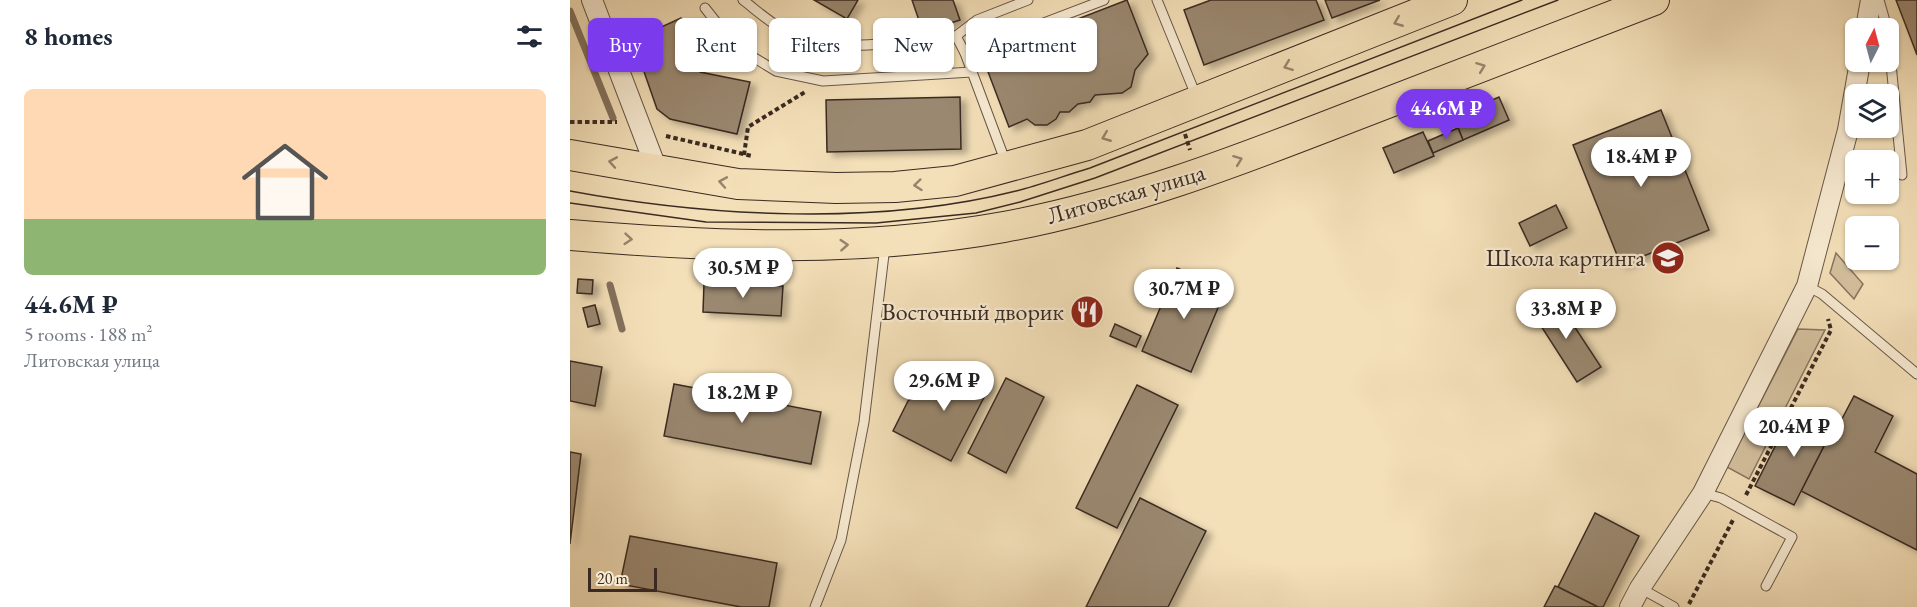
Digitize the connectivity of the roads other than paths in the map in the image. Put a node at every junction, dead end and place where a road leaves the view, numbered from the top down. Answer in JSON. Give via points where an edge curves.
{"nodes":[{"id":1,"x":592,"y":0,"type":"edge"},
{"id":2,"x":743,"y":0,"type":"edge"},
{"id":3,"x":1028,"y":0,"type":"edge"},
{"id":4,"x":1104,"y":0,"type":"edge"},
{"id":5,"x":1157,"y":0,"type":"edge"},
{"id":6,"x":1452,"y":0,"type":"edge"},
{"id":7,"x":1654,"y":0,"type":"edge"},
{"id":8,"x":1871,"y":0,"type":"edge"},
{"id":9,"x":1879,"y":0,"type":"edge"},
{"id":10,"x":705,"y":8,"type":"dead end"},
{"id":11,"x":1868,"y":18,"type":"edge"},
{"id":12,"x":1884,"y":18,"type":"edge"},
{"id":13,"x":956,"y":36,"type":"junction"},
{"id":14,"x":965,"y":53,"type":"joint"},
{"id":15,"x":972,"y":72,"type":"joint"},
{"id":16,"x":1858,"y":72,"type":"edge"},
{"id":17,"x":1892,"y":72,"type":"edge"},
{"id":18,"x":1187,"y":105,"type":"junction"},
{"id":19,"x":570,"y":154,"type":"edge"},
{"id":20,"x":1007,"y":166,"type":"junction"},
{"id":21,"x":657,"y":170,"type":"junction"},
{"id":22,"x":1902,"y":175,"type":"dead end"},
{"id":23,"x":570,"y":235,"type":"edge"},
{"id":24,"x":885,"y":242,"type":"junction"},
{"id":25,"x":1814,"y":290,"type":"junction"},
{"id":26,"x":1917,"y":374,"type":"edge"},
{"id":27,"x":1704,"y":493,"type":"junction"},
{"id":28,"x":1766,"y":586,"type":"dead end"},
{"id":29,"x":1640,"y":588,"type":"junction"},
{"id":30,"x":815,"y":607,"type":"edge"},
{"id":31,"x":1630,"y":607,"type":"edge"},
{"id":32,"x":1674,"y":607,"type":"edge"}],
"edges":[{"from":1,"to":21,"type":"street"},
{"from":2,"to":13,"type":"lane","via":[[784,30],[831,44]]},
{"from":3,"to":13,"type":"lane","via":[[978,20]]},
{"from":4,"to":14,"type":"lane"},
{"from":5,"to":18,"type":"lane"},
{"from":6,"to":18,"type":"main road","one_way":true},
{"from":24,"to":7,"type":"main road","name":"Литовская улица","one_way":true,"via":[[1003,227],[1118,202],[1199,176]]},
{"from":8,"to":11,"type":"street"},
{"from":9,"to":12,"type":"lane"},
{"from":10,"to":15,"type":"lane","via":[[735,46],[776,71],[823,81]]},
{"from":13,"to":14,"type":"lane"},
{"from":15,"to":20,"type":"lane"},
{"from":16,"to":25,"type":"street"},
{"from":17,"to":22,"type":"lane"},
{"from":18,"to":20,"type":"main road","one_way":true,"via":[[1086,145]]},
{"from":21,"to":19,"type":"main road","one_way":true},
{"from":20,"to":21,"type":"main road","one_way":true,"via":[[955,181],[836,188],[738,184]]},
{"from":23,"to":24,"type":"main road","name":"Литовская улица","one_way":true,"via":[[676,243],[825,246]]},
{"from":24,"to":30,"type":"lane","via":[[864,422],[843,530]]},
{"from":25,"to":26,"type":"lane"},
{"from":25,"to":27,"type":"street"},
{"from":27,"to":28,"type":"lane","via":[[1721,498],[1792,537]]},
{"from":27,"to":29,"type":"street"},
{"from":29,"to":31,"type":"street"},
{"from":29,"to":32,"type":"lane"}]}
